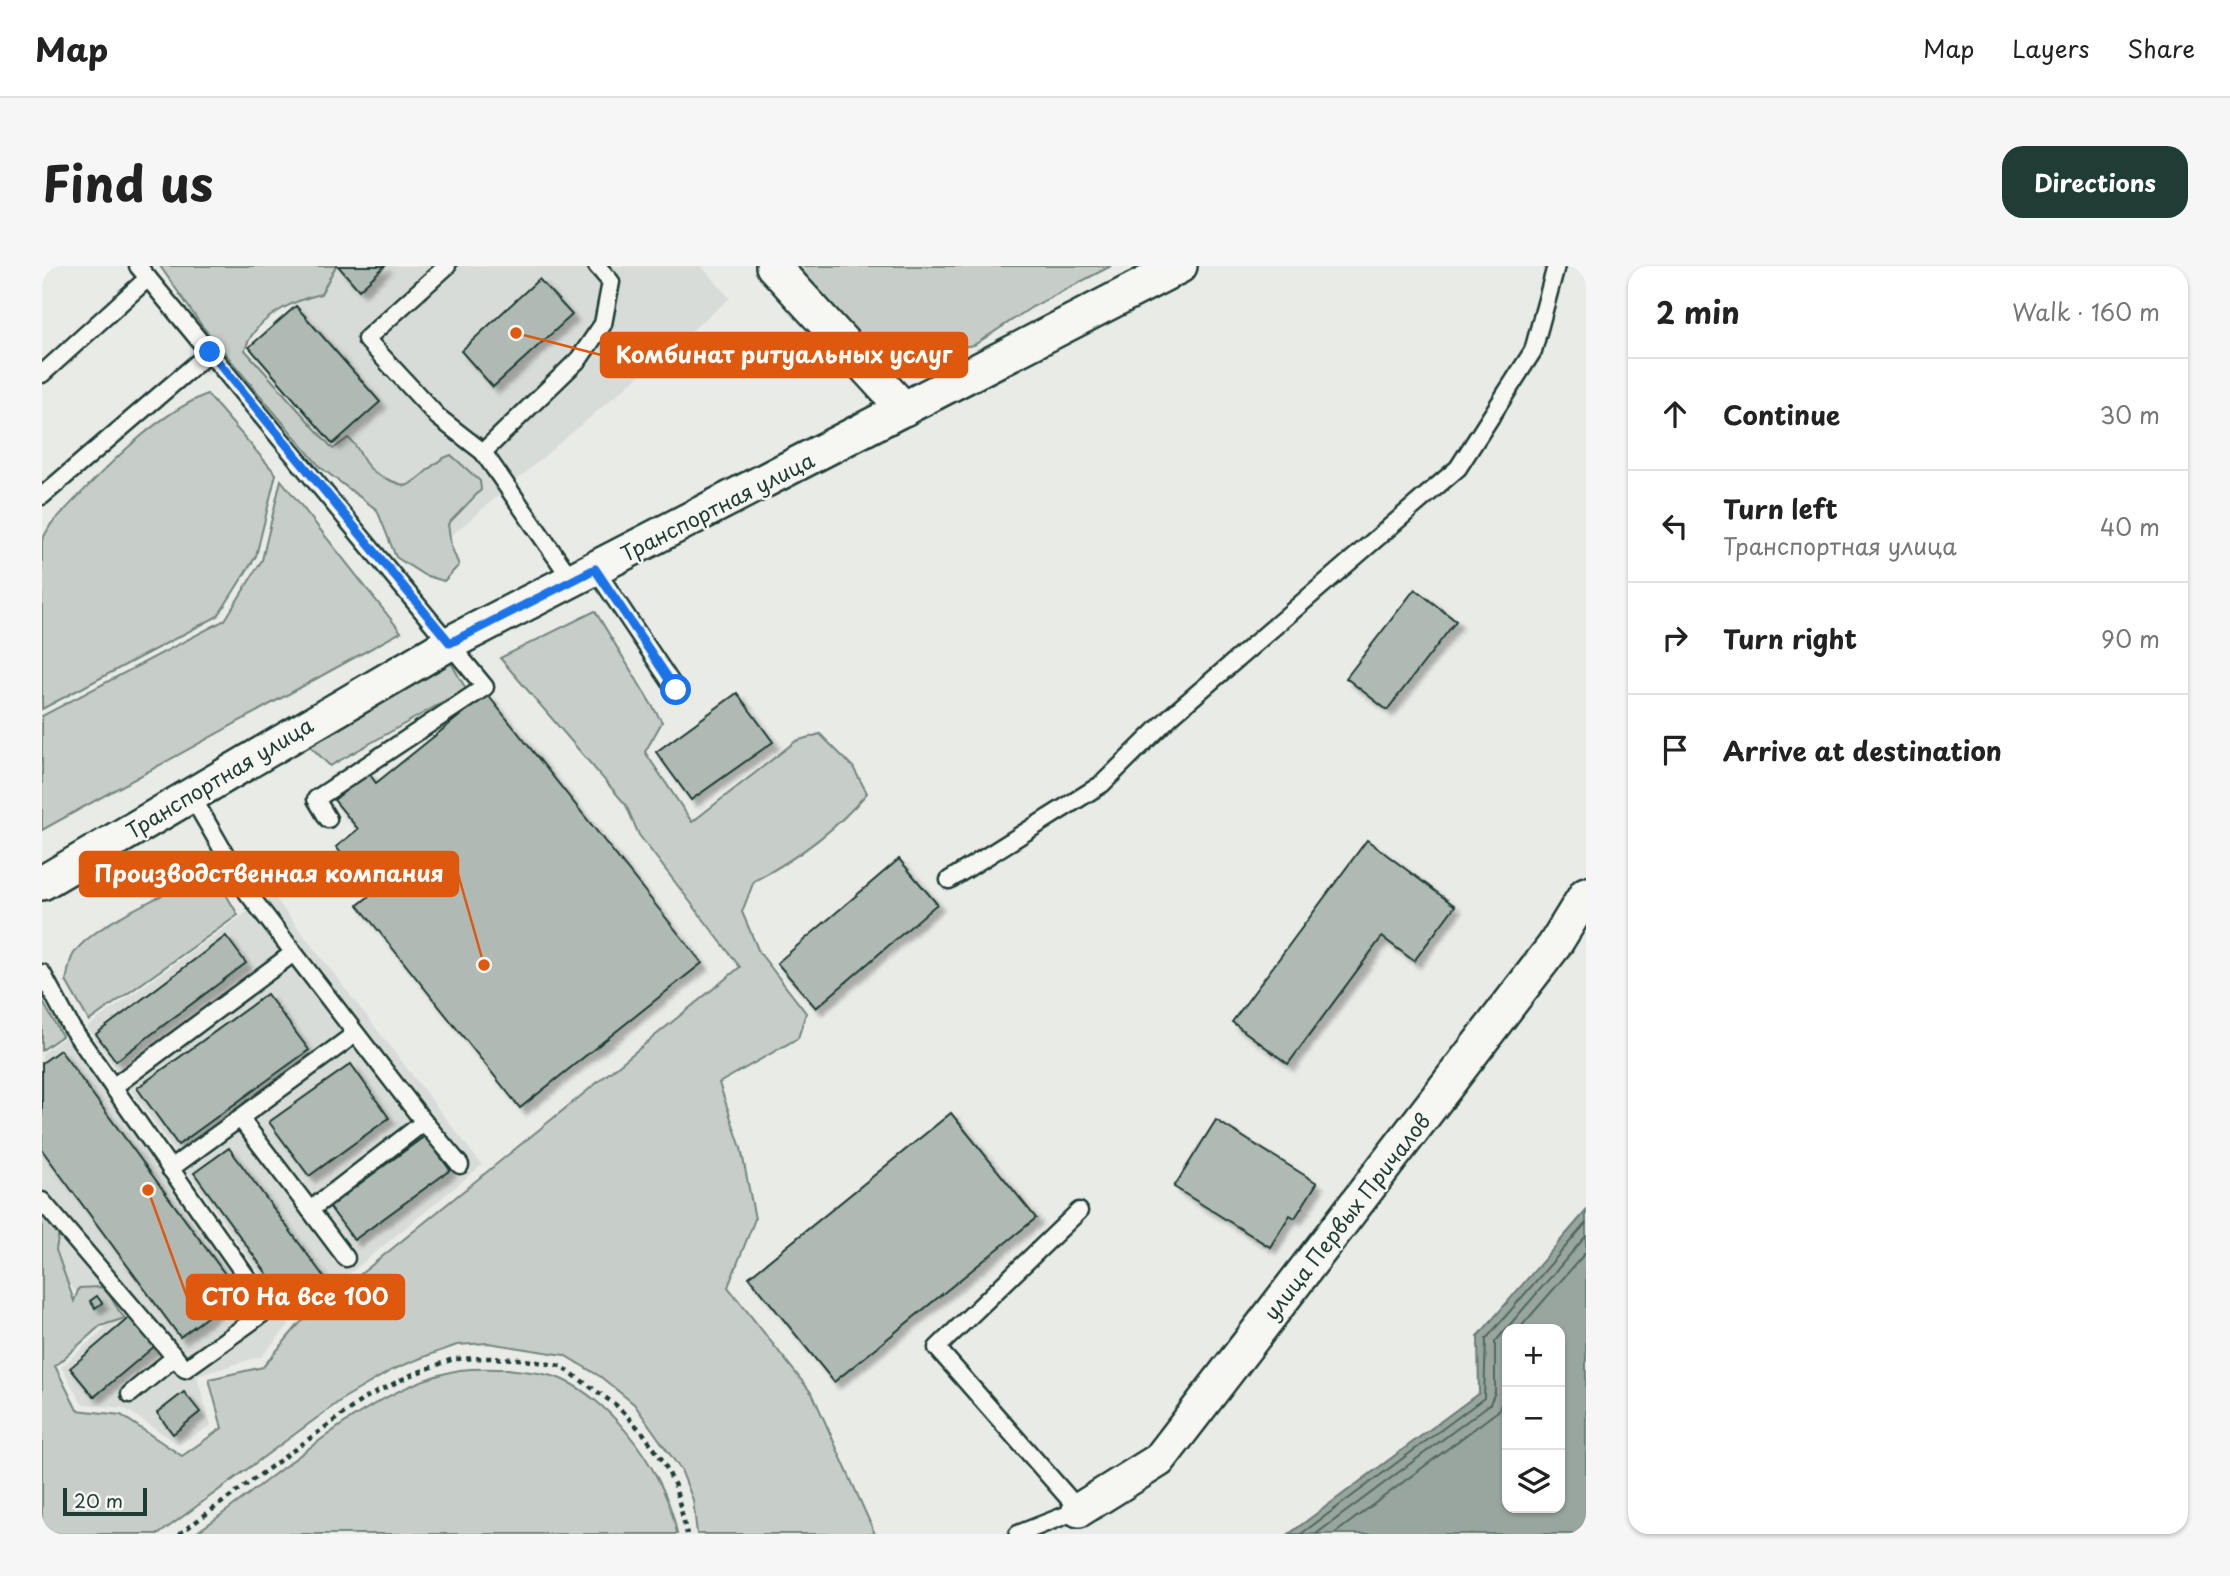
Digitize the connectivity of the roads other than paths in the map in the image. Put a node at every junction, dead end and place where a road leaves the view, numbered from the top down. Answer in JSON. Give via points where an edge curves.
{"nodes":[{"id":1,"x":447,"y":266,"type":"edge"},
{"id":2,"x":597,"y":266,"type":"edge"},
{"id":3,"x":773,"y":266,"type":"edge"},
{"id":4,"x":1180,"y":266,"type":"edge"},
{"id":5,"x":1556,"y":266,"type":"edge"},
{"id":6,"x":143,"y":272,"type":"edge"},
{"id":7,"x":210,"y":352,"type":"junction"},
{"id":8,"x":42,"y":374,"type":"edge"},
{"id":9,"x":904,"y":409,"type":"junction"},
{"id":10,"x":483,"y":452,"type":"junction"},
{"id":11,"x":42,"y":496,"type":"edge"},
{"id":12,"x":584,"y":574,"type":"junction"},
{"id":13,"x":450,"y":643,"type":"junction"},
{"id":14,"x":676,"y":690,"type":"dead end"},
{"id":15,"x":191,"y":795,"type":"junction"},
{"id":16,"x":328,"y":820,"type":"dead end"},
{"id":17,"x":949,"y":880,"type":"dead end"},
{"id":18,"x":42,"y":883,"type":"edge"},
{"id":19,"x":1586,"y":894,"type":"edge"},
{"id":20,"x":292,"y":954,"type":"junction"},
{"id":21,"x":42,"y":973,"type":"edge"},
{"id":22,"x":355,"y":1034,"type":"junction"},
{"id":23,"x":113,"y":1087,"type":"junction"},
{"id":24,"x":240,"y":1118,"type":"junction"},
{"id":25,"x":424,"y":1122,"type":"junction"},
{"id":26,"x":460,"y":1165,"type":"dead end"},
{"id":27,"x":170,"y":1169,"type":"junction"},
{"id":28,"x":42,"y":1201,"type":"edge"},
{"id":29,"x":310,"y":1210,"type":"junction"},
{"id":30,"x":1079,"y":1211,"type":"dead end"},
{"id":31,"x":346,"y":1258,"type":"dead end"},
{"id":32,"x":175,"y":1357,"type":"junction"},
{"id":33,"x":130,"y":1394,"type":"dead end"},
{"id":34,"x":1079,"y":1510,"type":"junction"},
{"id":35,"x":1018,"y":1534,"type":"edge"}],
"edges":[{"from":1,"to":10,"type":"lane","via":[[366,339],[438,417]]},
{"from":2,"to":10,"type":"lane","via":[[611,282],[603,324],[579,359]]},
{"from":3,"to":9,"type":"street"},
{"from":4,"to":9,"type":"street","name":"Транспортная улица"},
{"from":5,"to":17,"type":"lane","via":[[1533,351],[1458,468],[1171,716],[1102,783]]},
{"from":6,"to":7,"type":"lane"},
{"from":6,"to":8,"type":"lane"},
{"from":7,"to":11,"type":"lane"},
{"from":7,"to":13,"type":"lane"},
{"from":9,"to":12,"type":"street","name":"Транспортная улица"},
{"from":10,"to":12,"type":"lane"},
{"from":12,"to":13,"type":"street","name":"Транспортная улица"},
{"from":12,"to":14,"type":"lane"},
{"from":13,"to":15,"type":"street","name":"Транспортная улица"},
{"from":13,"to":16,"type":"lane","via":[[485,687],[316,799]]},
{"from":15,"to":18,"type":"street","name":"Транспортная улица"},
{"from":15,"to":20,"type":"lane","via":[[247,892]]},
{"from":19,"to":34,"type":"street","name":"улица Первых Причалов","via":[[1554,946],[1159,1460]]},
{"from":20,"to":22,"type":"lane"},
{"from":20,"to":23,"type":"lane"},
{"from":21,"to":23,"type":"lane","via":[[71,1027]]},
{"from":22,"to":24,"type":"lane"},
{"from":22,"to":25,"type":"lane"},
{"from":23,"to":27,"type":"lane"},
{"from":24,"to":27,"type":"lane"},
{"from":24,"to":29,"type":"lane"},
{"from":25,"to":26,"type":"lane"},
{"from":25,"to":29,"type":"lane"},
{"from":27,"to":32,"type":"lane","via":[[269,1309],[185,1369]]},
{"from":28,"to":32,"type":"lane"},
{"from":29,"to":31,"type":"lane"},
{"from":30,"to":34,"type":"lane","via":[[937,1348]]},
{"from":32,"to":33,"type":"lane"},
{"from":34,"to":35,"type":"lane"}]}
